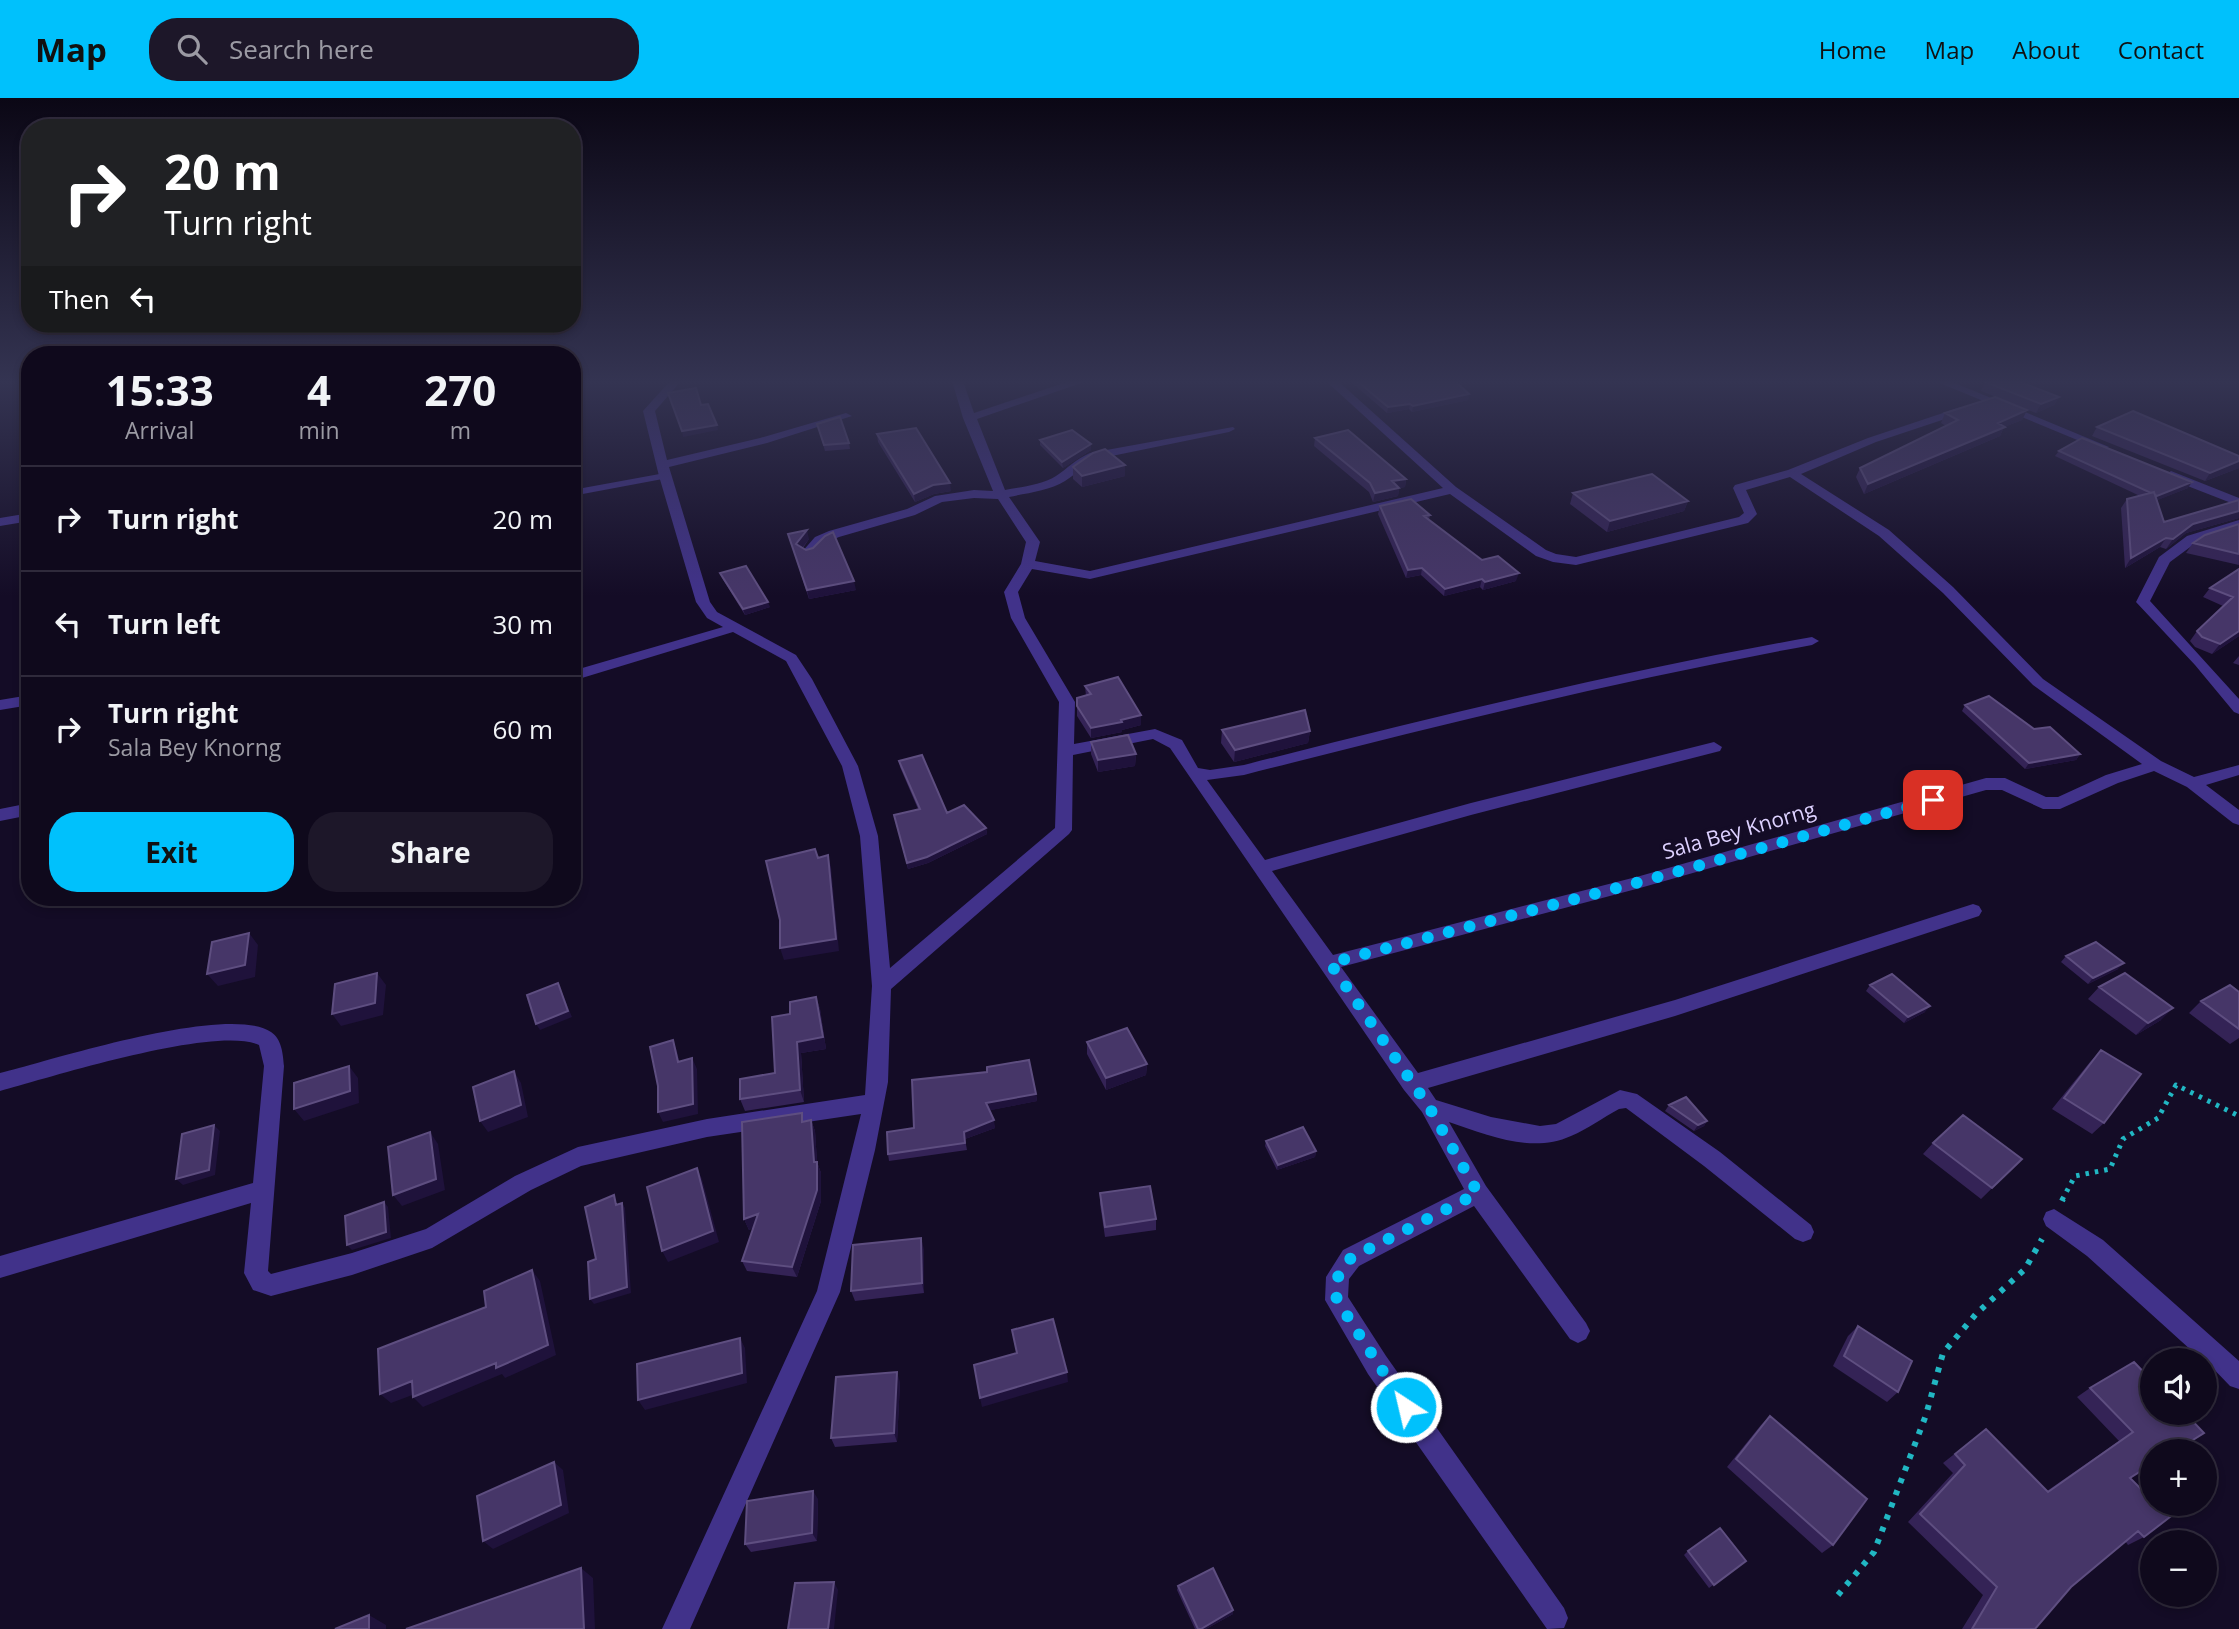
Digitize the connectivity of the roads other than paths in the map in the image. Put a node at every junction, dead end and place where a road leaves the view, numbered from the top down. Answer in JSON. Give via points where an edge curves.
{"nodes":[{"id":1,"x":660,"y":452,"type":"edge"},
{"id":2,"x":724,"y":452,"type":"edge"},
{"id":3,"x":983,"y":452,"type":"edge"},
{"id":4,"x":1112,"y":452,"type":"edge"},
{"id":5,"x":1410,"y":452,"type":"edge"},
{"id":6,"x":1842,"y":452,"type":"edge"},
{"id":7,"x":664,"y":470,"type":"junction"},
{"id":8,"x":2164,"y":472,"type":"edge"},
{"id":9,"x":1792,"y":473,"type":"junction"},
{"id":10,"x":1452,"y":490,"type":"junction"},
{"id":11,"x":581,"y":491,"type":"edge"},
{"id":12,"x":1000,"y":495,"type":"junction"},
{"id":13,"x":2239,"y":502,"type":"edge"},
{"id":14,"x":21,"y":518,"type":"edge"},
{"id":15,"x":0,"y":522,"type":"edge"},
{"id":16,"x":2239,"y":524,"type":"edge"},
{"id":17,"x":807,"y":553,"type":"edge"},
{"id":18,"x":1028,"y":564,"type":"junction"},
{"id":19,"x":733,"y":628,"type":"junction"},
{"id":20,"x":1812,"y":640,"type":"dead end"},
{"id":21,"x":581,"y":673,"type":"edge"},
{"id":22,"x":21,"y":702,"type":"edge"},
{"id":23,"x":0,"y":705,"type":"edge"},
{"id":24,"x":2239,"y":709,"type":"edge"},
{"id":25,"x":1714,"y":747,"type":"dead end"},
{"id":26,"x":1065,"y":751,"type":"junction"},
{"id":27,"x":2155,"y":765,"type":"junction"},
{"id":28,"x":2239,"y":770,"type":"edge"},
{"id":29,"x":1192,"y":772,"type":"junction"},
{"id":30,"x":2193,"y":783,"type":"junction"},
{"id":31,"x":21,"y":811,"type":"edge"},
{"id":32,"x":0,"y":815,"type":"edge"},
{"id":33,"x":2239,"y":819,"type":"edge"},
{"id":34,"x":1260,"y":868,"type":"junction"},
{"id":35,"x":1973,"y":911,"type":"dead end"},
{"id":36,"x":1330,"y":963,"type":"junction"},
{"id":37,"x":882,"y":986,"type":"junction"},
{"id":38,"x":0,"y":1082,"type":"edge"},
{"id":39,"x":1411,"y":1084,"type":"junction"},
{"id":40,"x":874,"y":1103,"type":"junction"},
{"id":41,"x":1429,"y":1107,"type":"junction"},
{"id":42,"x":263,"y":1190,"type":"junction"},
{"id":43,"x":1478,"y":1193,"type":"junction"},
{"id":44,"x":2053,"y":1219,"type":"road end"},
{"id":45,"x":1802,"y":1232,"type":"dead end"},
{"id":46,"x":0,"y":1267,"type":"edge"},
{"id":47,"x":1578,"y":1331,"type":"dead end"},
{"id":48,"x":2239,"y":1377,"type":"edge"},
{"id":49,"x":1554,"y":1618,"type":"dead end"},
{"id":50,"x":676,"y":1629,"type":"edge"}],
"edges":[{"from":1,"to":7,"type":"street"},
{"from":2,"to":7,"type":"street"},
{"from":3,"to":12,"type":"street"},
{"from":4,"to":12,"type":"street","via":[[1080,461],[1049,484]]},
{"from":5,"to":10,"type":"street"},
{"from":6,"to":9,"type":"street"},
{"from":7,"to":11,"type":"lane"},
{"from":7,"to":19,"type":"street","via":[[703,602],[712,615]]},
{"from":8,"to":13,"type":"street"},
{"from":9,"to":10,"type":"street","via":[[1739,488],[1751,514],[1743,520],[1576,561],[1541,553]]},
{"from":9,"to":27,"type":"street","via":[[1884,533],[1958,599],[2038,682]]},
{"from":10,"to":18,"type":"street","via":[[1090,575]]},
{"from":12,"to":17,"type":"street","via":[[939,499],[834,534]]},
{"from":12,"to":18,"type":"street","via":[[1033,542]]},
{"from":14,"to":15,"type":"street"},
{"from":16,"to":24,"type":"street","via":[[2192,539],[2164,560],[2143,602]]},
{"from":18,"to":26,"type":"street","via":[[1011,592],[1018,618],[1067,702]]},
{"from":19,"to":21,"type":"street"},
{"from":19,"to":37,"type":"street","via":[[791,658],[850,766],[869,836]]},
{"from":20,"to":29,"type":"street","via":[[1519,701],[1244,770],[1210,775]]},
{"from":22,"to":23,"type":"street"},
{"from":25,"to":34,"type":"street","via":[[1471,808]]},
{"from":26,"to":29,"type":"street","via":[[1155,734],[1176,744]]},
{"from":26,"to":37,"type":"street","via":[[1063,830]]},
{"from":27,"to":30,"type":"street"},
{"from":27,"to":36,"type":"street","name":"Sala Bey Knorng","via":[[2060,803],[2043,803],[2005,784],[1986,785]]},
{"from":28,"to":30,"type":"street"},
{"from":29,"to":34,"type":"street"},
{"from":30,"to":33,"type":"street"},
{"from":31,"to":32,"type":"street"},
{"from":34,"to":36,"type":"street"},
{"from":35,"to":39,"type":"street","via":[[1675,1008]]},
{"from":36,"to":39,"type":"street"},
{"from":37,"to":40,"type":"street"},
{"from":38,"to":42,"type":"street","via":[[184,1035],[218,1032],[266,1038],[274,1066]]},
{"from":39,"to":41,"type":"street"},
{"from":40,"to":42,"type":"street","via":[[707,1128],[578,1157],[523,1183],[432,1237],[271,1284],[261,1282],[256,1273]]},
{"from":40,"to":50,"type":"street","via":[[828,1292]]},
{"from":41,"to":43,"type":"street"},
{"from":41,"to":45,"type":"street","via":[[1537,1136],[1563,1130],[1620,1098],[1630,1100],[1713,1158]]},
{"from":42,"to":46,"type":"street"},
{"from":43,"to":47,"type":"street"},
{"from":43,"to":49,"type":"street","via":[[1351,1258],[1338,1273],[1335,1289],[1337,1300],[1377,1365]]},
{"from":44,"to":48,"type":"street","via":[[2095,1248]]}]}
